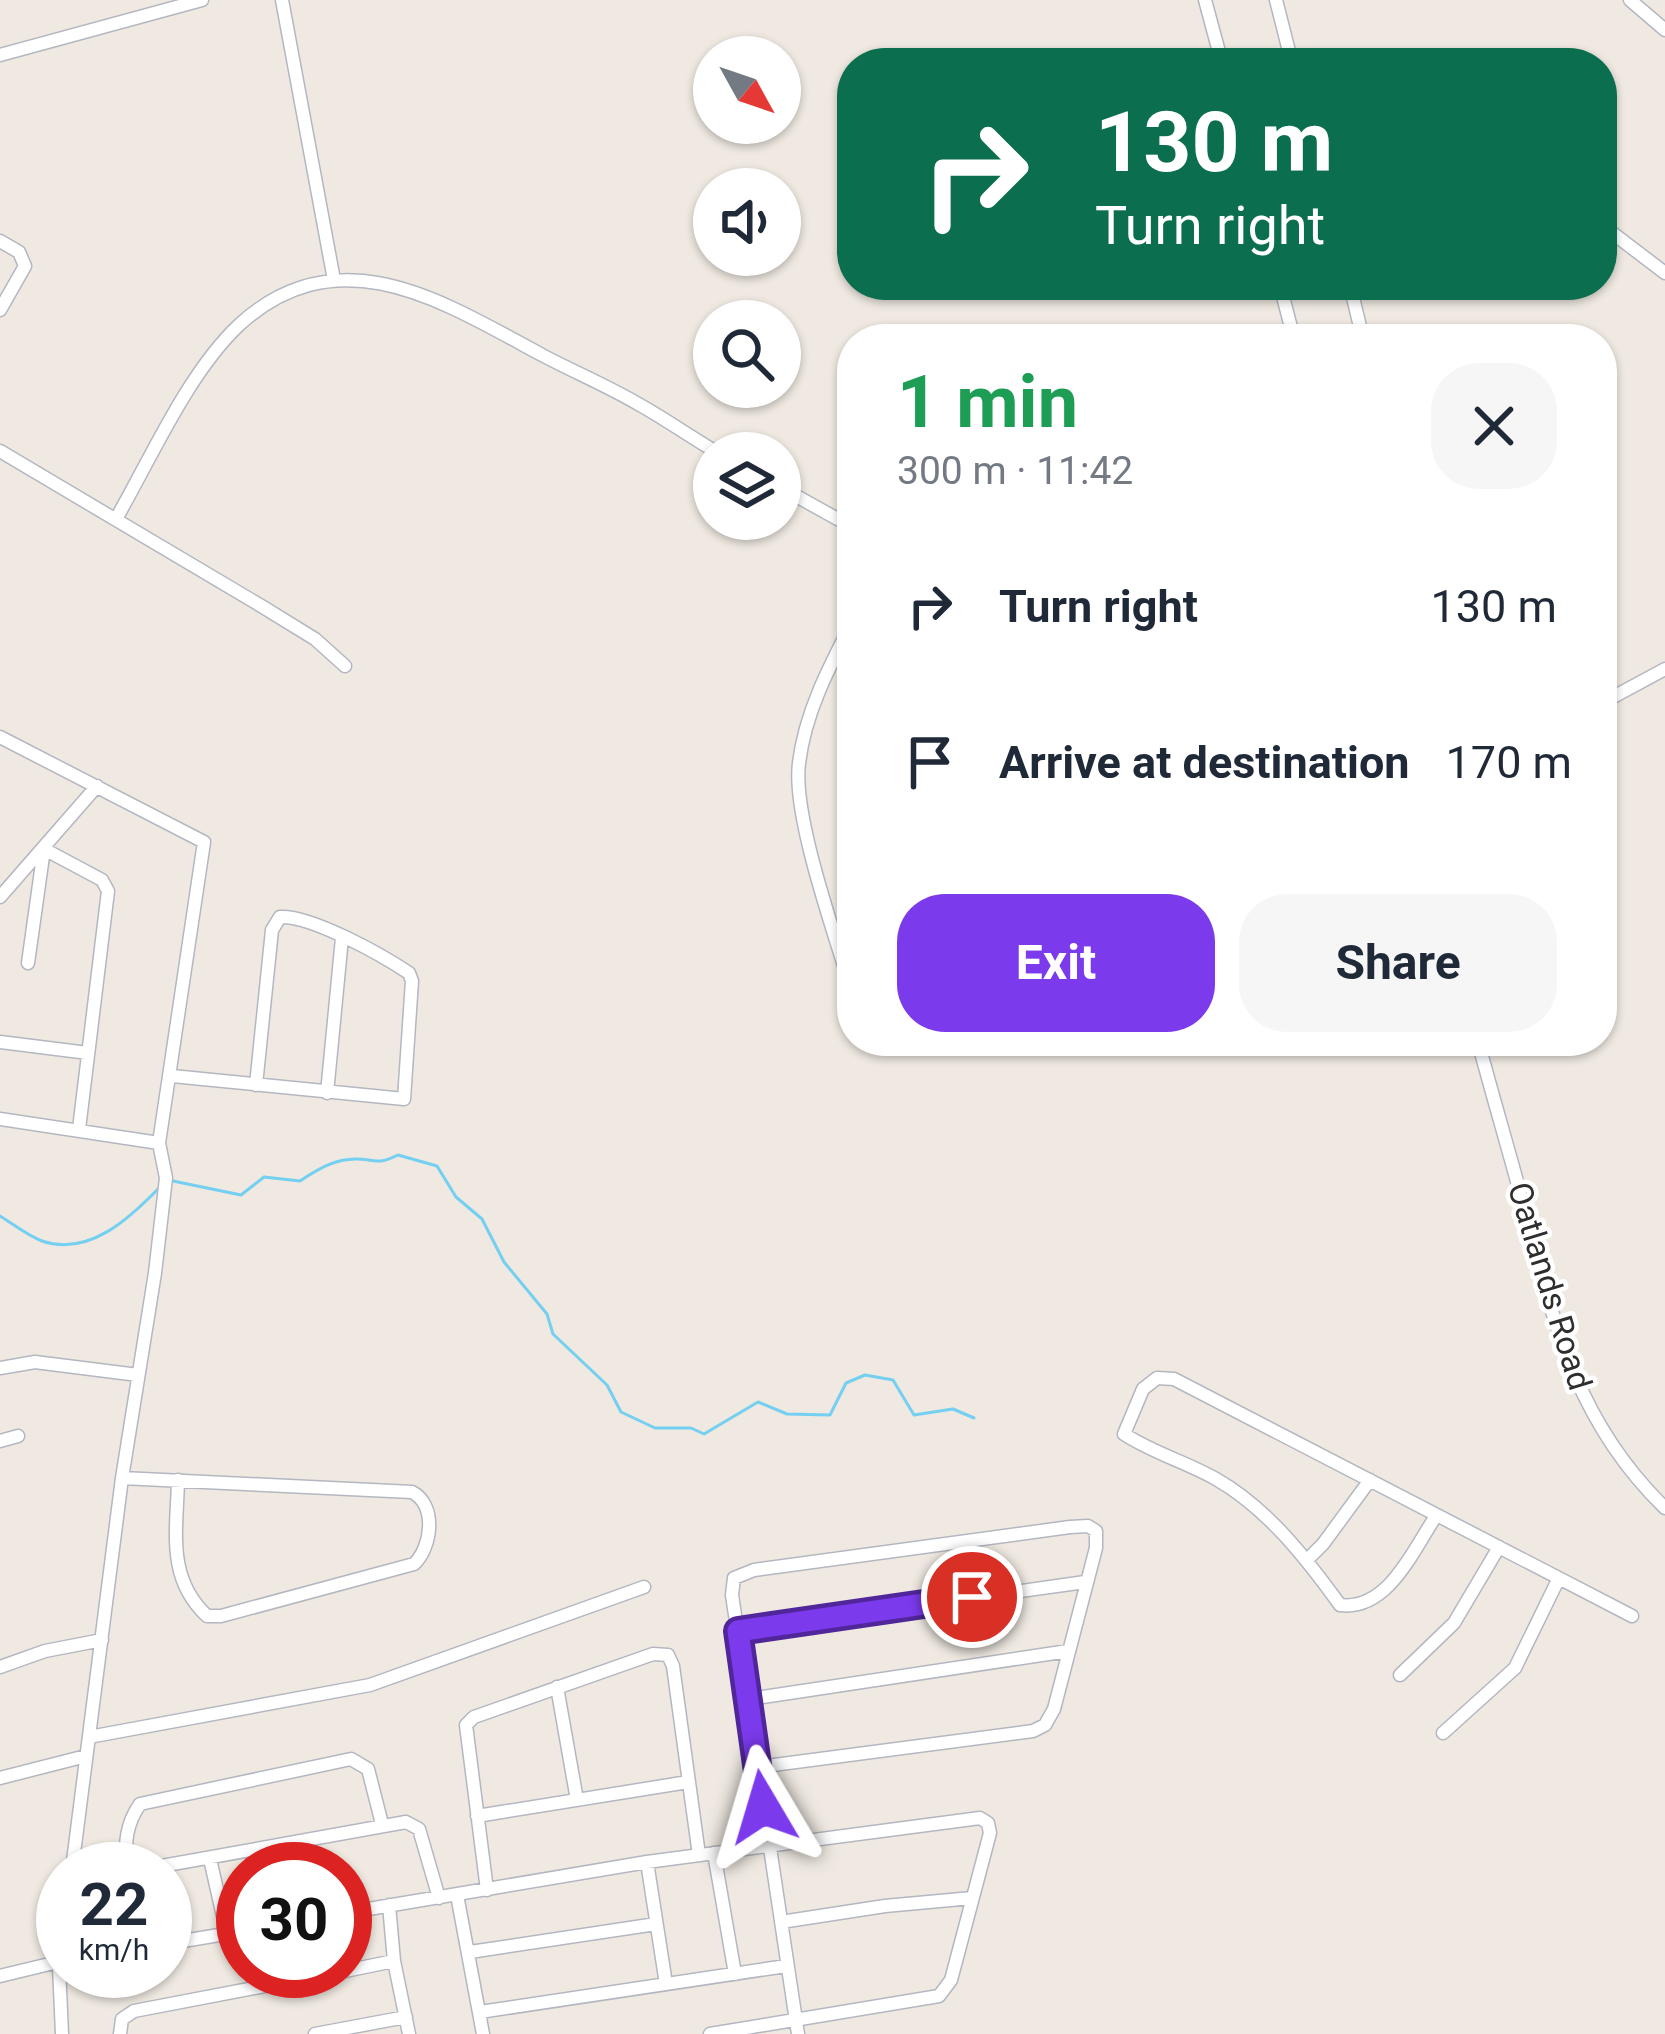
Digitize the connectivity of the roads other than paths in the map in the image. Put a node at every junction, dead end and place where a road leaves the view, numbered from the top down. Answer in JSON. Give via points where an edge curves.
{"nodes":[{"id":1,"x":202,"y":0,"type":"edge"},
{"id":2,"x":282,"y":0,"type":"edge"},
{"id":3,"x":1205,"y":0,"type":"edge"},
{"id":4,"x":1276,"y":0,"type":"edge"},
{"id":5,"x":1630,"y":0,"type":"edge"},
{"id":6,"x":1665,"y":30,"type":"edge"},
{"id":7,"x":1218,"y":48,"type":"edge"},
{"id":8,"x":1288,"y":48,"type":"edge"},
{"id":9,"x":0,"y":55,"type":"edge"},
{"id":10,"x":1617,"y":236,"type":"edge"},
{"id":11,"x":0,"y":241,"type":"edge"},
{"id":12,"x":1665,"y":273,"type":"edge"},
{"id":13,"x":334,"y":280,"type":"junction"},
{"id":14,"x":0,"y":310,"type":"edge"},
{"id":15,"x":693,"y":437,"type":"edge"},
{"id":16,"x":0,"y":451,"type":"edge"},
{"id":17,"x":801,"y":499,"type":"edge"},
{"id":18,"x":116,"y":519,"type":"junction"},
{"id":19,"x":837,"y":519,"type":"edge"},
{"id":20,"x":837,"y":651,"type":"edge"},
{"id":21,"x":345,"y":666,"type":"dead end"},
{"id":22,"x":1665,"y":668,"type":"edge"},
{"id":23,"x":1617,"y":695,"type":"edge"},
{"id":24,"x":0,"y":737,"type":"edge"},
{"id":25,"x":97,"y":786,"type":"junction"},
{"id":26,"x":44,"y":849,"type":"junction"},
{"id":27,"x":0,"y":897,"type":"edge"},
{"id":28,"x":342,"y":938,"type":"junction"},
{"id":29,"x":837,"y":940,"type":"edge"},
{"id":30,"x":28,"y":963,"type":"dead end"},
{"id":31,"x":0,"y":1042,"type":"edge"},
{"id":32,"x":88,"y":1054,"type":"junction"},
{"id":33,"x":1482,"y":1056,"type":"edge"},
{"id":34,"x":172,"y":1076,"type":"junction"},
{"id":35,"x":256,"y":1084,"type":"junction"},
{"id":36,"x":327,"y":1093,"type":"junction"},
{"id":37,"x":0,"y":1118,"type":"edge"},
{"id":38,"x":79,"y":1129,"type":"junction"},
{"id":39,"x":159,"y":1143,"type":"junction"},
{"id":40,"x":0,"y":1368,"type":"edge"},
{"id":41,"x":138,"y":1375,"type":"junction"},
{"id":42,"x":18,"y":1436,"type":"dead end"},
{"id":43,"x":0,"y":1441,"type":"edge"},
{"id":44,"x":122,"y":1478,"type":"junction"},
{"id":45,"x":178,"y":1480,"type":"junction"},
{"id":46,"x":1370,"y":1480,"type":"junction"},
{"id":47,"x":1665,"y":1508,"type":"edge"},
{"id":48,"x":1436,"y":1516,"type":"junction"},
{"id":49,"x":1498,"y":1547,"type":"junction"},
{"id":50,"x":1307,"y":1560,"type":"junction"},
{"id":51,"x":1558,"y":1580,"type":"junction"},
{"id":52,"x":1085,"y":1582,"type":"junction"},
{"id":53,"x":644,"y":1587,"type":"dead end"},
{"id":54,"x":1632,"y":1616,"type":"dead end"},
{"id":55,"x":738,"y":1631,"type":"junction"},
{"id":56,"x":102,"y":1640,"type":"junction"},
{"id":57,"x":1068,"y":1651,"type":"junction"},
{"id":58,"x":0,"y":1667,"type":"edge"},
{"id":59,"x":1400,"y":1675,"type":"dead end"},
{"id":60,"x":557,"y":1687,"type":"junction"},
{"id":61,"x":750,"y":1699,"type":"junction"},
{"id":62,"x":1443,"y":1733,"type":"dead end"},
{"id":63,"x":89,"y":1737,"type":"junction"},
{"id":64,"x":86,"y":1756,"type":"junction"},
{"id":65,"x":758,"y":1767,"type":"junction"},
{"id":66,"x":0,"y":1778,"type":"edge"},
{"id":67,"x":688,"y":1781,"type":"junction"},
{"id":68,"x":577,"y":1800,"type":"junction"},
{"id":69,"x":477,"y":1816,"type":"junction"},
{"id":70,"x":382,"y":1824,"type":"junction"},
{"id":71,"x":75,"y":1842,"type":"edge"},
{"id":72,"x":126,"y":1842,"type":"edge"},
{"id":73,"x":768,"y":1846,"type":"junction"},
{"id":74,"x":714,"y":1853,"type":"junction"},
{"id":75,"x":699,"y":1855,"type":"junction"},
{"id":76,"x":210,"y":1859,"type":"junction"},
{"id":77,"x":192,"y":1862,"type":"edge"},
{"id":78,"x":647,"y":1862,"type":"junction"},
{"id":79,"x":216,"y":1887,"type":"edge"},
{"id":80,"x":487,"y":1890,"type":"junction"},
{"id":81,"x":457,"y":1895,"type":"junction"},
{"id":82,"x":439,"y":1898,"type":"junction"},
{"id":83,"x":972,"y":1898,"type":"junction"},
{"id":84,"x":389,"y":1905,"type":"junction"},
{"id":85,"x":372,"y":1908,"type":"edge"},
{"id":86,"x":781,"y":1922,"type":"junction"},
{"id":87,"x":656,"y":1924,"type":"junction"},
{"id":88,"x":470,"y":1952,"type":"junction"},
{"id":89,"x":394,"y":1961,"type":"junction"},
{"id":90,"x":372,"y":1965,"type":"edge"},
{"id":91,"x":786,"y":1966,"type":"junction"},
{"id":92,"x":36,"y":1967,"type":"edge"},
{"id":93,"x":735,"y":1974,"type":"junction"},
{"id":94,"x":0,"y":1976,"type":"edge"},
{"id":95,"x":666,"y":1984,"type":"junction"},
{"id":96,"x":216,"y":1995,"type":"edge"},
{"id":97,"x":62,"y":1998,"type":"edge"},
{"id":98,"x":481,"y":2012,"type":"junction"},
{"id":99,"x":406,"y":2017,"type":"junction"},
{"id":100,"x":797,"y":2028,"type":"edge"},
{"id":101,"x":62,"y":2034,"type":"edge"},
{"id":102,"x":120,"y":2034,"type":"edge"},
{"id":103,"x":315,"y":2034,"type":"edge"},
{"id":104,"x":409,"y":2034,"type":"edge"},
{"id":105,"x":483,"y":2034,"type":"edge"},
{"id":106,"x":710,"y":2034,"type":"edge"}],
"edges":[{"from":1,"to":9,"type":"street"},
{"from":2,"to":13,"type":"street"},
{"from":3,"to":7,"type":"street"},
{"from":4,"to":8,"type":"street"},
{"from":5,"to":6,"type":"street"},
{"from":10,"to":12,"type":"street"},
{"from":11,"to":14,"type":"street","via":[[20,251],[26,266]]},
{"from":13,"to":15,"type":"street","via":[[389,283],[433,298]]},
{"from":13,"to":18,"type":"street","via":[[284,296],[238,326]]},
{"from":16,"to":18,"type":"street"},
{"from":17,"to":19,"type":"street"},
{"from":18,"to":21,"type":"street","via":[[298,628]]},
{"from":20,"to":29,"type":"street","via":[[798,768]]},
{"from":22,"to":23,"type":"street"},
{"from":24,"to":25,"type":"street"},
{"from":25,"to":26,"type":"street"},
{"from":25,"to":34,"type":"street","via":[[205,842]]},
{"from":26,"to":27,"type":"street"},
{"from":26,"to":30,"type":"street"},
{"from":26,"to":32,"type":"street","via":[[108,891]]},
{"from":28,"to":35,"type":"street","via":[[286,916],[274,925]]},
{"from":28,"to":36,"type":"street"},
{"from":28,"to":36,"type":"street","via":[[412,981],[404,1099]]},
{"from":31,"to":32,"type":"street"},
{"from":32,"to":38,"type":"street"},
{"from":33,"to":47,"type":"street","name":"Oatlands Road","via":[[1574,1378],[1615,1452]]},
{"from":34,"to":35,"type":"street"},
{"from":34,"to":39,"type":"street"},
{"from":35,"to":36,"type":"street"},
{"from":37,"to":38,"type":"street"},
{"from":38,"to":39,"type":"street"},
{"from":39,"to":41,"type":"street","via":[[166,1178]]},
{"from":40,"to":41,"type":"street","via":[[35,1363]]},
{"from":41,"to":44,"type":"street"},
{"from":42,"to":43,"type":"street"},
{"from":44,"to":45,"type":"street"},
{"from":44,"to":56,"type":"street"},
{"from":45,"to":45,"type":"street","via":[[412,1492],[428,1512],[427,1540],[414,1564],[206,1616],[176,1567]]},
{"from":46,"to":48,"type":"street"},
{"from":46,"to":50,"type":"street"},
{"from":46,"to":50,"type":"street","via":[[1174,1379],[1157,1378],[1143,1389],[1124,1434],[1220,1481]]},
{"from":48,"to":49,"type":"street"},
{"from":48,"to":50,"type":"street","via":[[1391,1583],[1355,1606],[1340,1605]]},
{"from":49,"to":51,"type":"street"},
{"from":49,"to":59,"type":"street","via":[[1454,1623]]},
{"from":51,"to":54,"type":"street"},
{"from":51,"to":62,"type":"street","via":[[1515,1668]]},
{"from":52,"to":55,"type":"street"},
{"from":52,"to":55,"type":"street","via":[[1097,1536],[1080,1526],[754,1570],[732,1584]]},
{"from":52,"to":57,"type":"street"},
{"from":53,"to":63,"type":"street","via":[[370,1685]]},
{"from":55,"to":61,"type":"street"},
{"from":56,"to":58,"type":"street"},
{"from":56,"to":63,"type":"street"},
{"from":57,"to":61,"type":"street"},
{"from":57,"to":65,"type":"street","via":[[1054,1709],[1040,1729]]},
{"from":60,"to":67,"type":"street","via":[[668,1655]]},
{"from":60,"to":68,"type":"street"},
{"from":60,"to":69,"type":"street","via":[[466,1724]]},
{"from":61,"to":65,"type":"street"},
{"from":63,"to":64,"type":"street"},
{"from":64,"to":66,"type":"street"},
{"from":64,"to":71,"type":"street"},
{"from":65,"to":73,"type":"street"},
{"from":67,"to":68,"type":"street"},
{"from":67,"to":75,"type":"street"},
{"from":68,"to":69,"type":"street"},
{"from":69,"to":80,"type":"street"},
{"from":70,"to":72,"type":"street","via":[[368,1769],[351,1760],[140,1804]]},
{"from":70,"to":76,"type":"street"},
{"from":70,"to":82,"type":"street","via":[[419,1829]]},
{"from":73,"to":74,"type":"street"},
{"from":73,"to":83,"type":"street","via":[[980,1818],[990,1827]]},
{"from":73,"to":86,"type":"street"},
{"from":74,"to":75,"type":"street"},
{"from":74,"to":93,"type":"street"},
{"from":75,"to":78,"type":"street"},
{"from":76,"to":77,"type":"street"},
{"from":76,"to":79,"type":"street"},
{"from":78,"to":80,"type":"street"},
{"from":78,"to":87,"type":"street"},
{"from":80,"to":81,"type":"street"},
{"from":81,"to":82,"type":"street"},
{"from":81,"to":88,"type":"street"},
{"from":82,"to":84,"type":"street"},
{"from":83,"to":86,"type":"street"},
{"from":83,"to":100,"type":"street","via":[[951,1980],[939,1996]]},
{"from":84,"to":85,"type":"street"},
{"from":84,"to":89,"type":"street"},
{"from":86,"to":91,"type":"street"},
{"from":87,"to":88,"type":"street"},
{"from":87,"to":95,"type":"street"},
{"from":88,"to":98,"type":"street"},
{"from":89,"to":90,"type":"street"},
{"from":89,"to":99,"type":"street"},
{"from":91,"to":93,"type":"street"},
{"from":91,"to":100,"type":"street"},
{"from":92,"to":94,"type":"street"},
{"from":93,"to":95,"type":"street"},
{"from":95,"to":98,"type":"street"},
{"from":96,"to":102,"type":"street","via":[[134,2011]]},
{"from":97,"to":101,"type":"street"},
{"from":98,"to":105,"type":"street"},
{"from":99,"to":103,"type":"street"},
{"from":99,"to":104,"type":"street"},
{"from":100,"to":106,"type":"street"}]}
